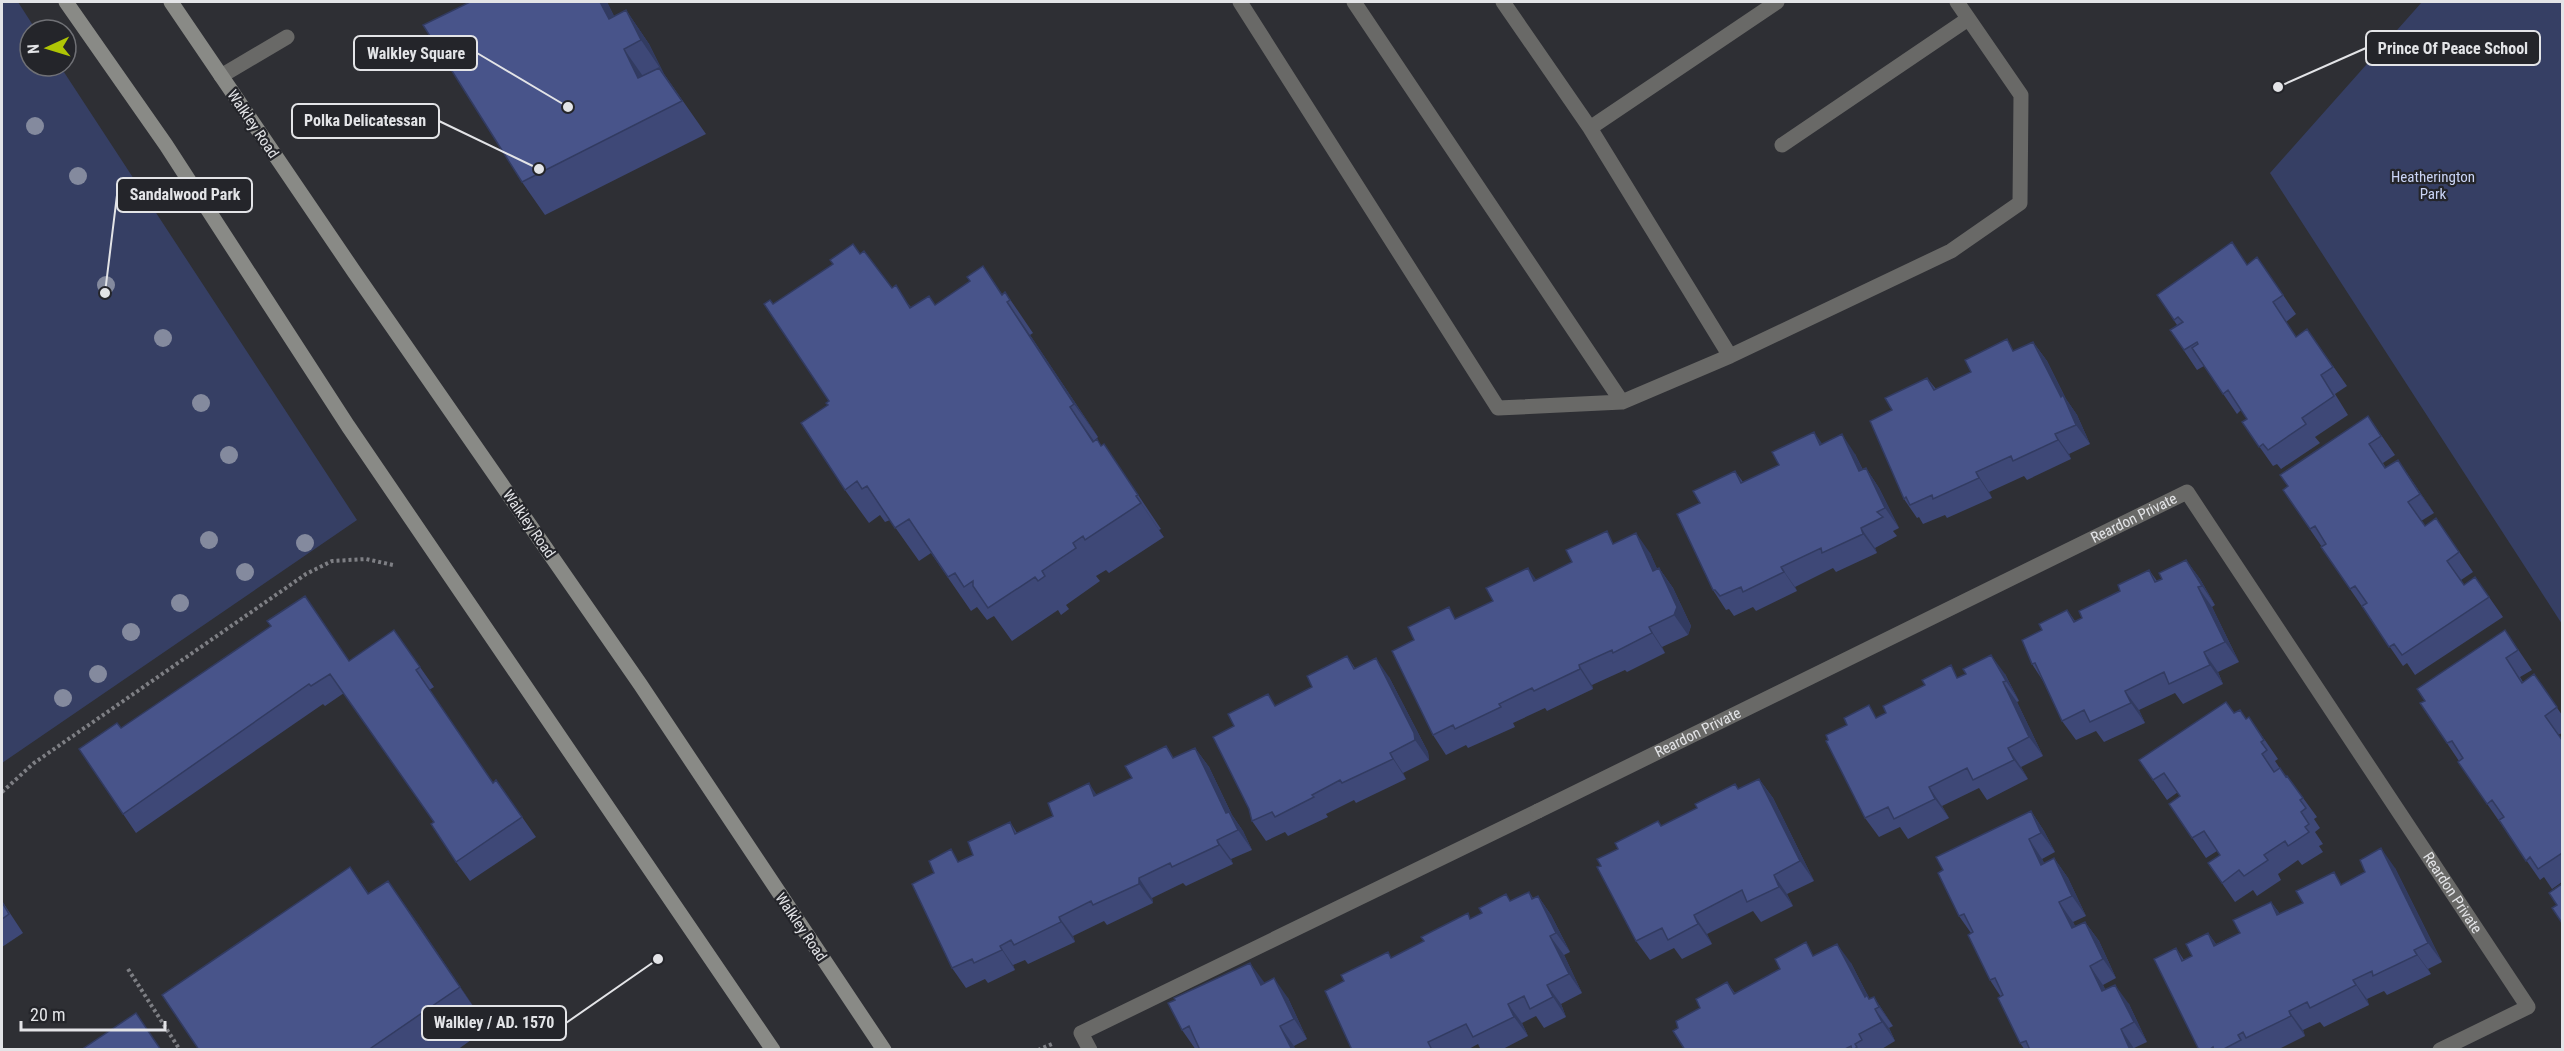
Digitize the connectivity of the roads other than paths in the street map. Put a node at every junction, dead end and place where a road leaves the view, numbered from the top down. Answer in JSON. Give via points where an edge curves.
{"nodes":[{"id":1,"x":66,"y":2,"type":"edge"},
{"id":2,"x":171,"y":2,"type":"edge"},
{"id":3,"x":1240,"y":2,"type":"edge"},
{"id":4,"x":1354,"y":2,"type":"edge"},
{"id":5,"x":1503,"y":2,"type":"edge"},
{"id":6,"x":1777,"y":2,"type":"edge"},
{"id":7,"x":1957,"y":2,"type":"edge"},
{"id":8,"x":1968,"y":19,"type":"junction"},
{"id":9,"x":287,"y":37,"type":"dead end"},
{"id":10,"x":221,"y":76,"type":"junction"},
{"id":11,"x":1590,"y":128,"type":"junction"},
{"id":12,"x":1782,"y":145,"type":"dead end"},
{"id":13,"x":1730,"y":356,"type":"junction"},
{"id":14,"x":1622,"y":402,"type":"junction"},
{"id":15,"x":773,"y":1050,"type":"edge"},
{"id":16,"x":884,"y":1050,"type":"edge"},
{"id":17,"x":1089,"y":1050,"type":"edge"},
{"id":18,"x":2440,"y":1050,"type":"edge"}],
"edges":[{"from":1,"to":15,"type":"main road","via":[[172,155],[348,426]]},
{"from":2,"to":10,"type":"main road","name":"Walkley Road"},
{"from":3,"to":14,"type":"street","via":[[1498,408]]},
{"from":4,"to":14,"type":"street"},
{"from":5,"to":11,"type":"street"},
{"from":6,"to":11,"type":"street"},
{"from":7,"to":8,"type":"street"},
{"from":8,"to":12,"type":"street"},
{"from":8,"to":13,"type":"street","via":[[2021,95],[2020,203],[1951,251]]},
{"from":9,"to":10,"type":"street"},
{"from":10,"to":16,"type":"main road","name":"Walkley Road","via":[[640,684]]},
{"from":11,"to":13,"type":"street"},
{"from":13,"to":14,"type":"street"},
{"from":17,"to":18,"type":"street","name":"Reardon Private","via":[[1081,1033],[2187,492],[2528,1007]]}]}
